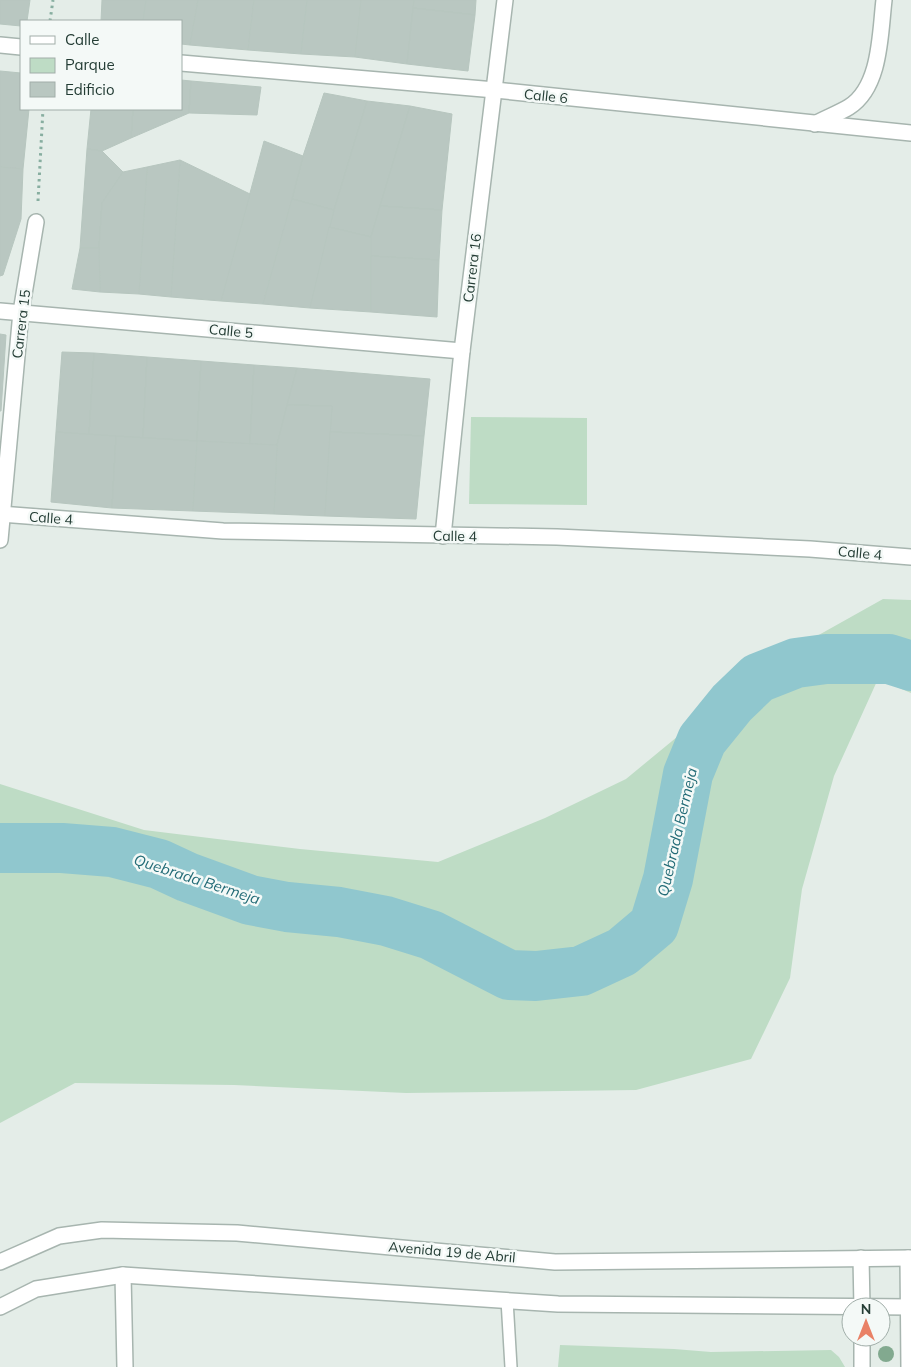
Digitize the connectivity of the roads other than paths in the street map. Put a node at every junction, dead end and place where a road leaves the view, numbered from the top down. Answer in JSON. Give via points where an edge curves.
{"nodes":[{"id":1,"x":505,"y":0,"type":"edge"},
{"id":2,"x":884,"y":0,"type":"edge"},
{"id":3,"x":0,"y":45,"type":"edge"},
{"id":4,"x":20,"y":47,"type":"edge"},
{"id":5,"x":182,"y":63,"type":"edge"},
{"id":6,"x":495,"y":90,"type":"junction"},
{"id":7,"x":815,"y":124,"type":"junction"},
{"id":8,"x":911,"y":133,"type":"edge"},
{"id":9,"x":36,"y":222,"type":"road end"},
{"id":10,"x":0,"y":311,"type":"edge"},
{"id":11,"x":21,"y":312,"type":"junction"},
{"id":12,"x":462,"y":351,"type":"junction"},
{"id":13,"x":2,"y":514,"type":"edge"},
{"id":14,"x":443,"y":536,"type":"junction"},
{"id":15,"x":0,"y":540,"type":"edge"},
{"id":16,"x":911,"y":557,"type":"edge"},
{"id":17,"x":861,"y":1258,"type":"junction"},
{"id":18,"x":910,"y":1258,"type":"edge"},
{"id":19,"x":0,"y":1262,"type":"edge"},
{"id":20,"x":122,"y":1275,"type":"junction"},
{"id":21,"x":862,"y":1297,"type":"edge"},
{"id":22,"x":507,"y":1300,"type":"junction"},
{"id":23,"x":891,"y":1306,"type":"edge"},
{"id":24,"x":910,"y":1306,"type":"edge"},
{"id":25,"x":0,"y":1307,"type":"edge"},
{"id":26,"x":841,"y":1307,"type":"edge"},
{"id":27,"x":862,"y":1347,"type":"edge"},
{"id":28,"x":125,"y":1367,"type":"edge"},
{"id":29,"x":511,"y":1367,"type":"edge"},
{"id":30,"x":862,"y":1367,"type":"edge"},
{"id":31,"x":909,"y":1367,"type":"edge"}],
"edges":[{"from":1,"to":6,"type":"street","name":"Carrera 16"},
{"from":2,"to":7,"type":"street","via":[[873,74],[866,92],[850,106]]},
{"from":3,"to":4,"type":"street"},
{"from":5,"to":6,"type":"street","name":"Calle 6"},
{"from":6,"to":7,"type":"street","name":"Calle 6"},
{"from":6,"to":12,"type":"street","name":"Carrera 16"},
{"from":7,"to":8,"type":"street","name":"Calle 6"},
{"from":9,"to":11,"type":"street","name":"Carrera 15"},
{"from":10,"to":11,"type":"street","name":"Calle 5"},
{"from":11,"to":12,"type":"street","name":"Calle 5"},
{"from":11,"to":13,"type":"street","name":"Carrera 15"},
{"from":12,"to":14,"type":"street","name":"Carrera 16"},
{"from":13,"to":14,"type":"street","name":"Calle 4","via":[[222,532]]},
{"from":13,"to":15,"type":"street","name":"Carrera 15"},
{"from":14,"to":16,"type":"street","name":"Calle 4","via":[[557,537]]},
{"from":17,"to":18,"type":"street","name":"Avenida 19 de Abril"},
{"from":17,"to":19,"type":"street","name":"Avenida 19 de Abril","via":[[556,1262],[237,1233],[102,1230],[59,1236]]},
{"from":17,"to":21,"type":"street"},
{"from":18,"to":24,"type":"street"},
{"from":20,"to":22,"type":"street"},
{"from":20,"to":25,"type":"street","via":[[36,1289]]},
{"from":20,"to":28,"type":"street"},
{"from":22,"to":26,"type":"street","via":[[558,1304]]},
{"from":22,"to":29,"type":"lane"},
{"from":23,"to":24,"type":"street"},
{"from":24,"to":31,"type":"street"},
{"from":27,"to":30,"type":"street"}]}
